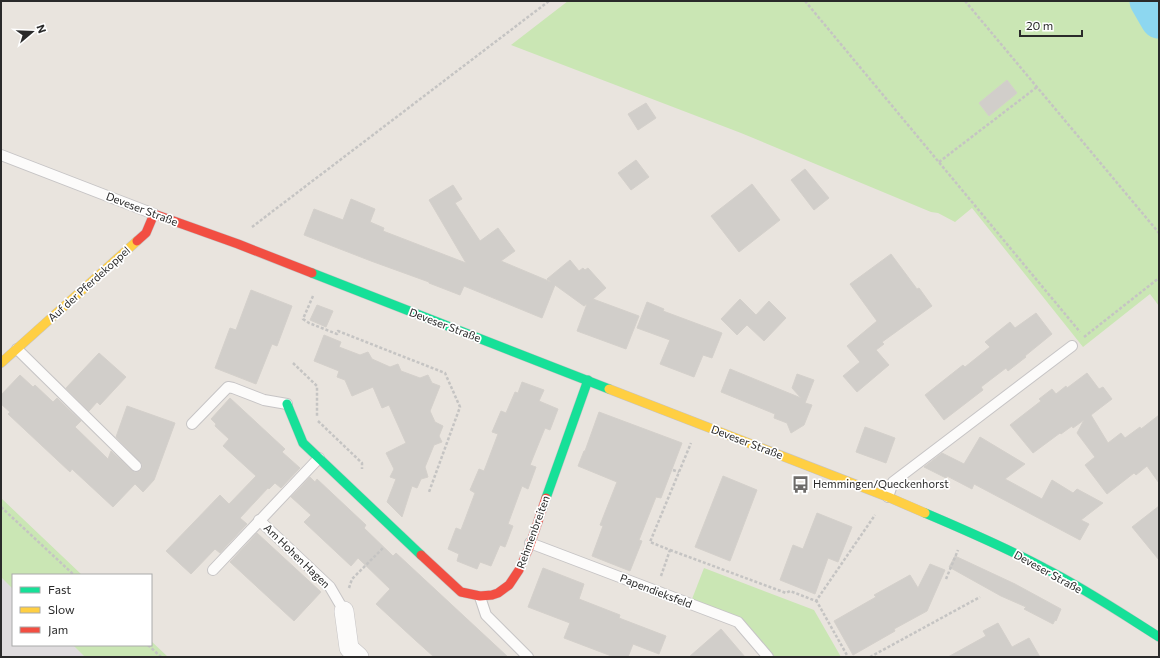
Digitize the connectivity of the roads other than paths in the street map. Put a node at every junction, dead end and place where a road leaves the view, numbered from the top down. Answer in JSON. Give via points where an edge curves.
{"nodes":[{"id":1,"x":1,"y":155,"type":"edge"},
{"id":2,"x":154,"y":214,"type":"junction"},
{"id":3,"x":1072,"y":346,"type":"dead end"},
{"id":4,"x":17,"y":348,"type":"junction"},
{"id":5,"x":1,"y":363,"type":"edge"},
{"id":6,"x":588,"y":380,"type":"junction"},
{"id":7,"x":287,"y":404,"type":"joint"},
{"id":8,"x":192,"y":424,"type":"dead end"},
{"id":9,"x":318,"y":458,"type":"junction"},
{"id":10,"x":136,"y":466,"type":"dead end"},
{"id":11,"x":888,"y":496,"type":"junction"},
{"id":12,"x":260,"y":520,"type":"junction"},
{"id":13,"x":530,"y":543,"type":"junction"},
{"id":14,"x":213,"y":570,"type":"dead end"},
{"id":15,"x":480,"y":597,"type":"junction"},
{"id":16,"x":344,"y":611,"type":"joint"},
{"id":17,"x":1159,"y":637,"type":"edge"},
{"id":18,"x":359,"y":657,"type":"edge"},
{"id":19,"x":528,"y":657,"type":"edge"},
{"id":20,"x":768,"y":657,"type":"edge"}],
"edges":[{"from":1,"to":2,"type":"lane","name":"Deveser Straße"},
{"from":2,"to":4,"type":"street","name":"Auf der Pferdekoppel","via":[[146,233]]},
{"from":2,"to":6,"type":"street","name":"Deveser Straße"},
{"from":3,"to":11,"type":"lane","via":[[893,482]]},
{"from":4,"to":5,"type":"street","name":"Auf der Pferdekoppel"},
{"from":4,"to":10,"type":"lane"},
{"from":6,"to":11,"type":"street","name":"Deveser Straße"},
{"from":6,"to":13,"type":"street","name":"Rehmenbreiten"},
{"from":7,"to":8,"type":"lane","via":[[264,400],[228,387]]},
{"from":7,"to":9,"type":"street","via":[[303,443]]},
{"from":9,"to":12,"type":"lane"},
{"from":9,"to":15,"type":"street","via":[[461,592]]},
{"from":11,"to":17,"type":"street","name":"Deveser Straße","via":[[989,540],[1045,568]]},
{"from":12,"to":14,"type":"lane"},
{"from":12,"to":16,"type":"lane","name":"Am Hohen Hagen","via":[[330,587]]},
{"from":13,"to":15,"type":"street","name":"Rehmenbreiten","via":[[518,573],[509,585],[495,594]]},
{"from":13,"to":20,"type":"lane","name":"Papendieksfeld","via":[[738,622]]},
{"from":15,"to":19,"type":"lane","via":[[486,615]]},
{"from":16,"to":18,"type":"street","name":"Am Hohen Hagen","via":[[349,648]]}]}
